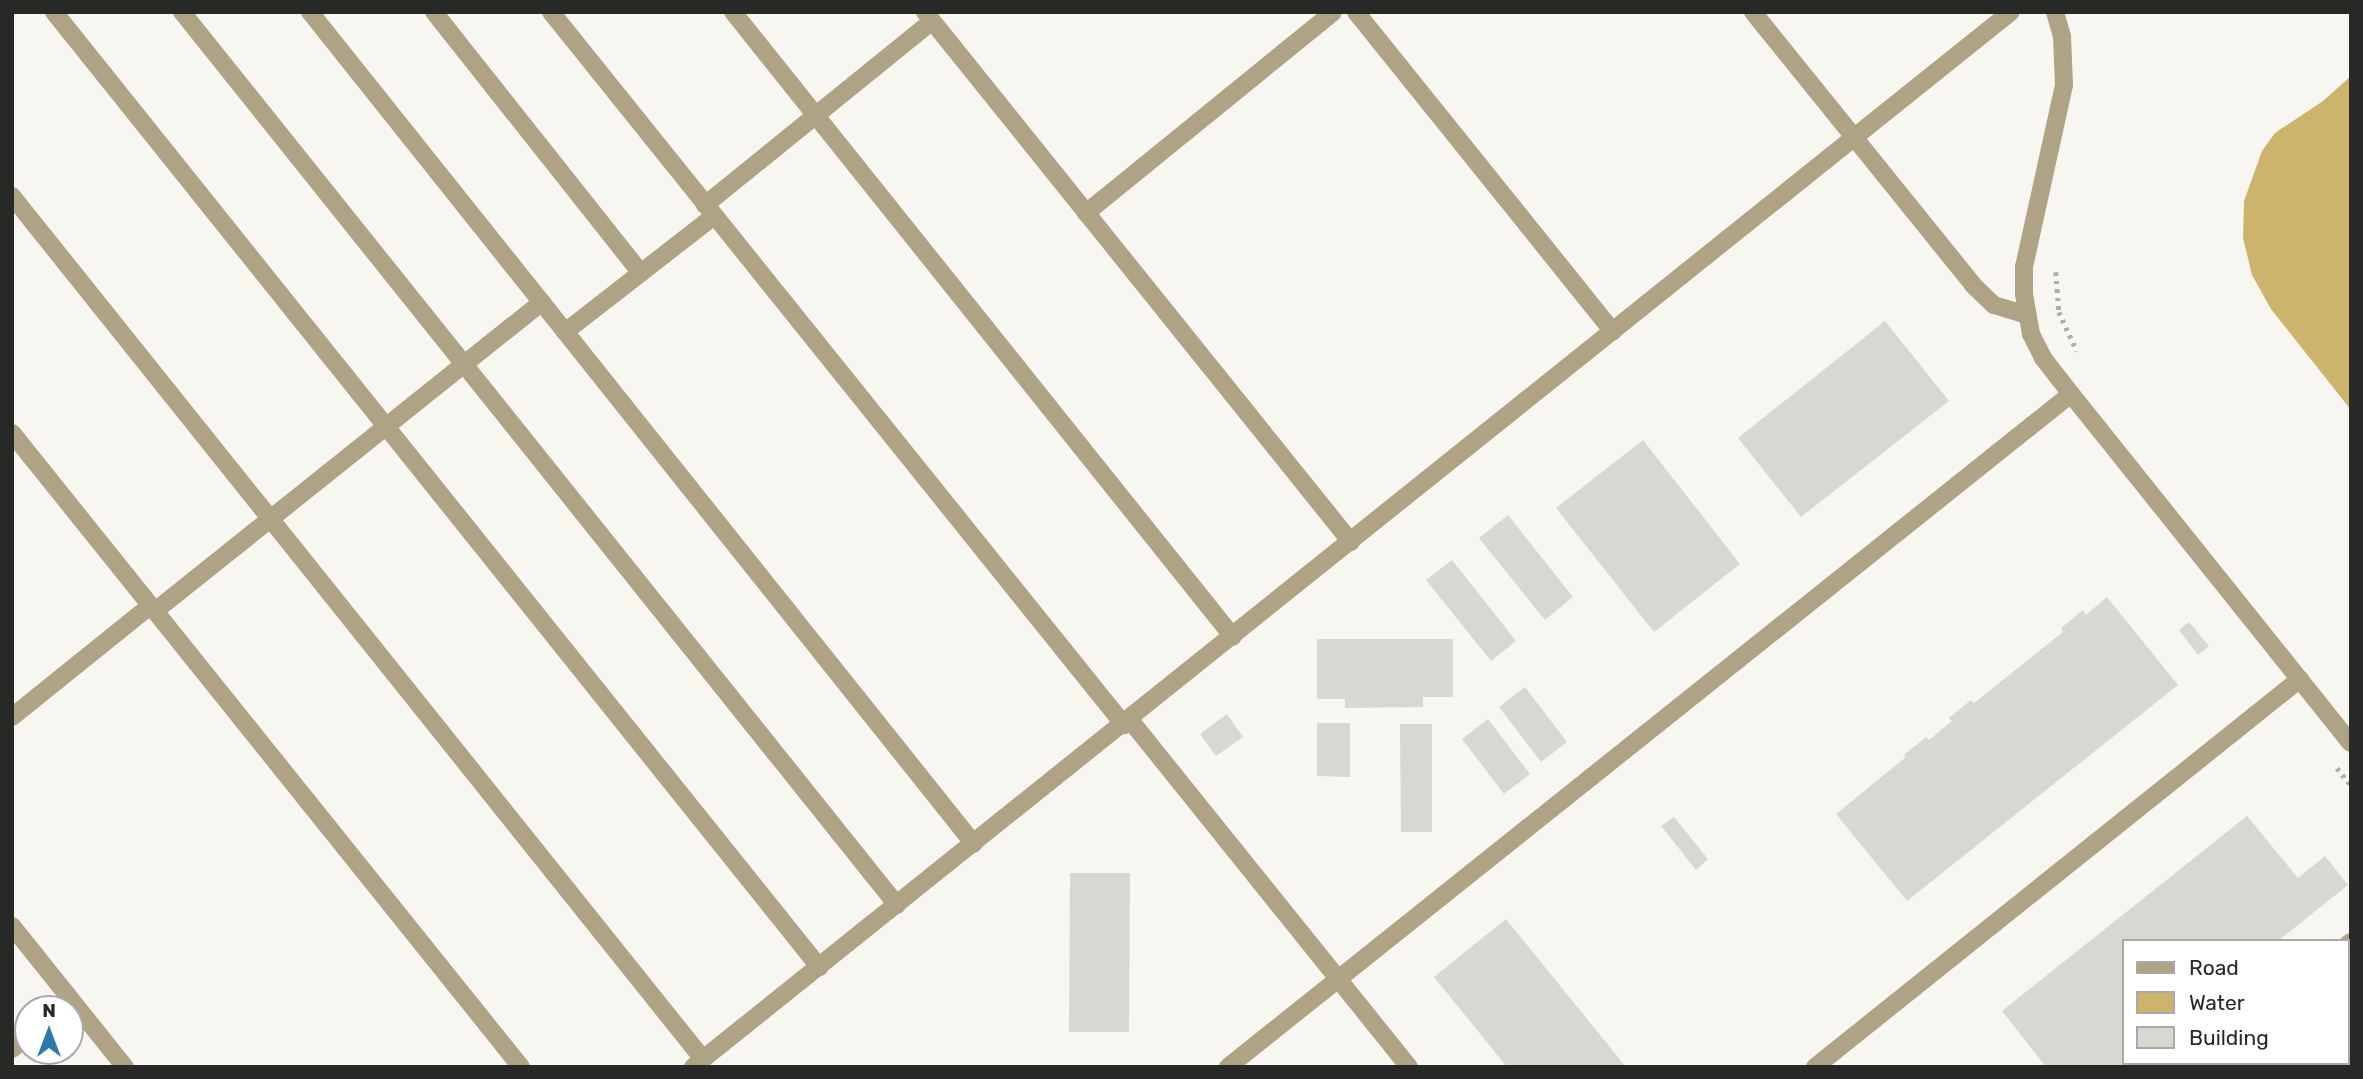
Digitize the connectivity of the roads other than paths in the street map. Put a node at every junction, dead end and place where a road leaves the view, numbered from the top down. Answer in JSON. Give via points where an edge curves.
{"nodes":[{"id":1,"x":54,"y":12,"type":"edge"},
{"id":2,"x":182,"y":12,"type":"edge"},
{"id":3,"x":310,"y":12,"type":"edge"},
{"id":4,"x":434,"y":12,"type":"edge"},
{"id":5,"x":551,"y":12,"type":"edge"},
{"id":6,"x":733,"y":12,"type":"edge"},
{"id":7,"x":1333,"y":12,"type":"edge"},
{"id":8,"x":1356,"y":12,"type":"edge"},
{"id":9,"x":1753,"y":12,"type":"edge"},
{"id":10,"x":2011,"y":12,"type":"edge"},
{"id":11,"x":2055,"y":12,"type":"edge"},
{"id":12,"x":928,"y":17,"type":"edge"},
{"id":13,"x":816,"y":115,"type":"junction"},
{"id":14,"x":1854,"y":139,"type":"junction"},
{"id":15,"x":12,"y":196,"type":"edge"},
{"id":16,"x":710,"y":210,"type":"junction"},
{"id":17,"x":1086,"y":213,"type":"junction"},
{"id":18,"x":641,"y":273,"type":"junction"},
{"id":19,"x":541,"y":302,"type":"junction"},
{"id":20,"x":2026,"y":315,"type":"junction"},
{"id":21,"x":565,"y":332,"type":"junction"},
{"id":22,"x":1613,"y":332,"type":"junction"},
{"id":23,"x":464,"y":365,"type":"junction"},
{"id":24,"x":2071,"y":394,"type":"junction"},
{"id":25,"x":387,"y":428,"type":"junction"},
{"id":26,"x":12,"y":433,"type":"edge"},
{"id":27,"x":271,"y":519,"type":"junction"},
{"id":28,"x":1351,"y":542,"type":"junction"},
{"id":29,"x":153,"y":608,"type":"junction"},
{"id":30,"x":1233,"y":637,"type":"junction"},
{"id":31,"x":2300,"y":680,"type":"junction"},
{"id":32,"x":12,"y":717,"type":"edge"},
{"id":33,"x":1127,"y":722,"type":"junction"},
{"id":34,"x":2351,"y":743,"type":"edge"},
{"id":35,"x":974,"y":844,"type":"junction"},
{"id":36,"x":897,"y":905,"type":"junction"},
{"id":37,"x":12,"y":926,"type":"edge"},
{"id":38,"x":818,"y":967,"type":"junction"},
{"id":39,"x":1338,"y":978,"type":"junction"},
{"id":40,"x":60,"y":995,"type":"edge"},
{"id":41,"x":84,"y":1023,"type":"edge"},
{"id":42,"x":698,"y":1063,"type":"edge"},
{"id":43,"x":125,"y":1067,"type":"edge"},
{"id":44,"x":521,"y":1067,"type":"edge"},
{"id":45,"x":1228,"y":1067,"type":"edge"},
{"id":46,"x":1409,"y":1067,"type":"edge"},
{"id":47,"x":1815,"y":1067,"type":"edge"}],
"edges":[{"from":1,"to":25,"type":"lane"},
{"from":2,"to":23,"type":"lane"},
{"from":3,"to":19,"type":"lane"},
{"from":4,"to":18,"type":"lane"},
{"from":5,"to":16,"type":"lane"},
{"from":6,"to":13,"type":"lane"},
{"from":7,"to":17,"type":"lane"},
{"from":8,"to":22,"type":"lane"},
{"from":9,"to":14,"type":"lane"},
{"from":10,"to":14,"type":"lane"},
{"from":11,"to":20,"type":"lane","via":[[2062,37],[2064,85],[2031,225],[2025,267]]},
{"from":12,"to":13,"type":"lane"},
{"from":12,"to":17,"type":"lane"},
{"from":13,"to":16,"type":"lane"},
{"from":13,"to":30,"type":"lane"},
{"from":14,"to":20,"type":"lane","via":[[1973,285],[1994,305]]},
{"from":14,"to":22,"type":"lane"},
{"from":15,"to":27,"type":"lane"},
{"from":16,"to":18,"type":"lane"},
{"from":16,"to":33,"type":"lane"},
{"from":17,"to":28,"type":"lane"},
{"from":18,"to":21,"type":"lane"},
{"from":19,"to":21,"type":"lane"},
{"from":19,"to":23,"type":"lane"},
{"from":20,"to":24,"type":"lane","via":[[2043,358]]},
{"from":21,"to":35,"type":"lane"},
{"from":22,"to":28,"type":"lane"},
{"from":23,"to":25,"type":"lane"},
{"from":23,"to":36,"type":"lane"},
{"from":24,"to":31,"type":"lane"},
{"from":24,"to":39,"type":"lane"},
{"from":25,"to":27,"type":"lane"},
{"from":25,"to":38,"type":"lane"},
{"from":26,"to":29,"type":"lane"},
{"from":27,"to":29,"type":"lane"},
{"from":27,"to":42,"type":"lane"},
{"from":28,"to":30,"type":"lane"},
{"from":29,"to":32,"type":"lane"},
{"from":29,"to":44,"type":"lane"},
{"from":30,"to":33,"type":"lane"},
{"from":31,"to":34,"type":"lane"},
{"from":31,"to":47,"type":"lane"},
{"from":33,"to":35,"type":"lane"},
{"from":33,"to":39,"type":"lane"},
{"from":35,"to":36,"type":"lane"},
{"from":36,"to":38,"type":"lane"},
{"from":37,"to":40,"type":"lane"},
{"from":38,"to":42,"type":"lane"},
{"from":39,"to":45,"type":"lane"},
{"from":39,"to":46,"type":"lane"},
{"from":41,"to":43,"type":"lane"}]}
